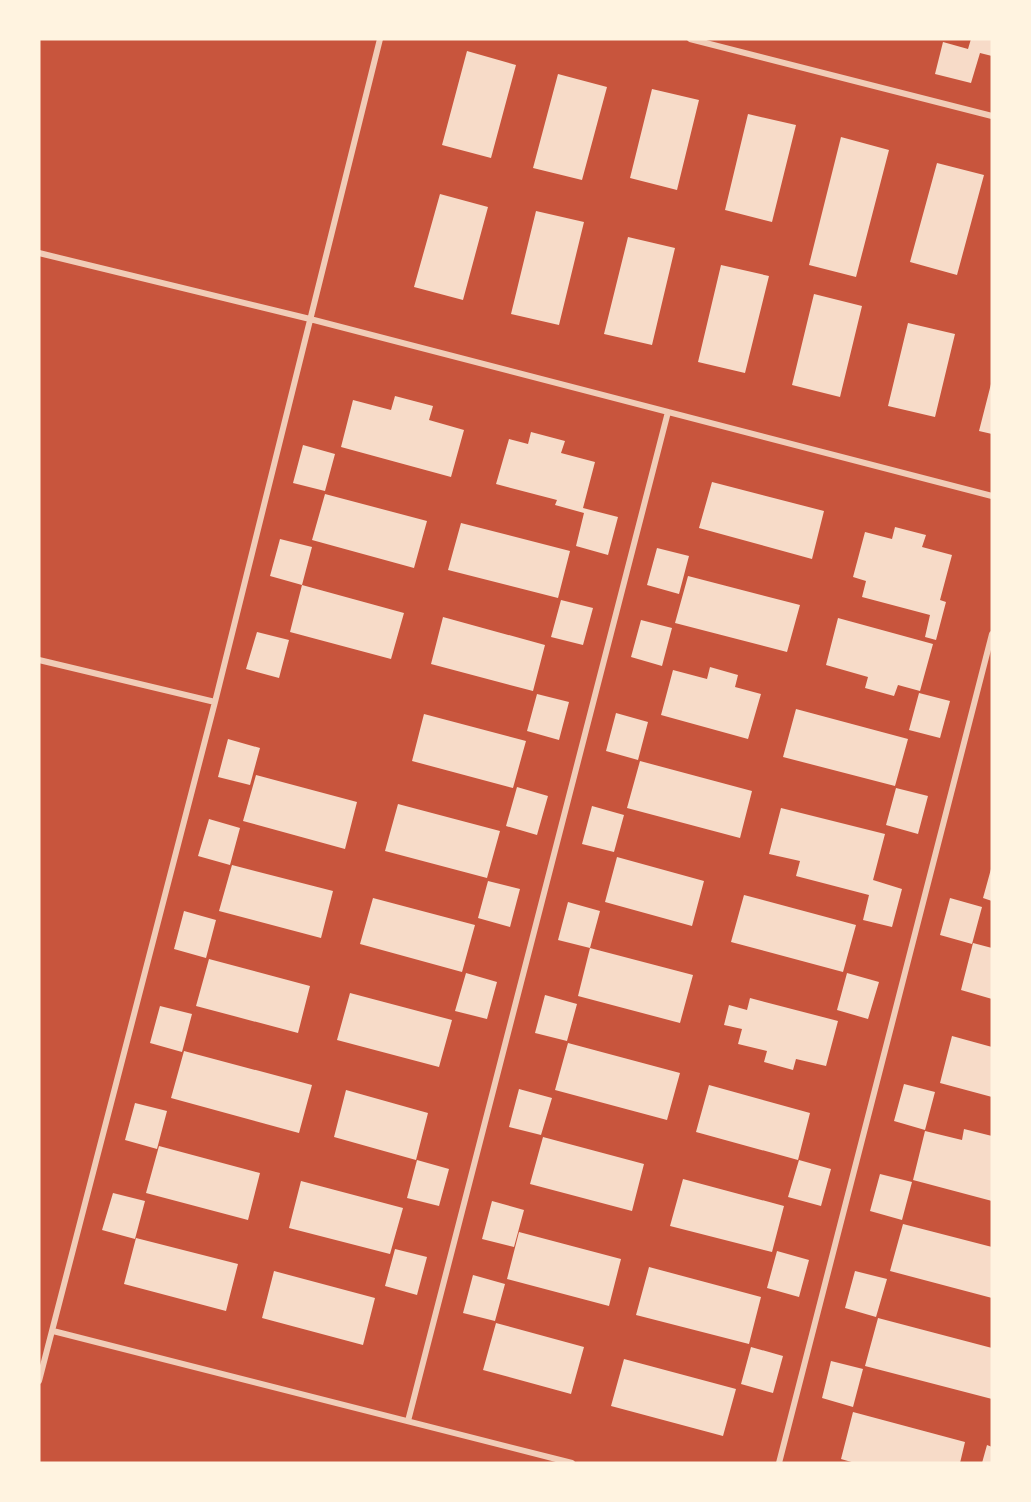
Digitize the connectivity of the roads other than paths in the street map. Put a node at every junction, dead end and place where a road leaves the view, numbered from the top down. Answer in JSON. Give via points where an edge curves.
{"nodes":[{"id":1,"x":380,"y":39,"type":"edge"},
{"id":2,"x":690,"y":39,"type":"edge"},
{"id":3,"x":992,"y":116,"type":"edge"},
{"id":4,"x":39,"y":253,"type":"edge"},
{"id":5,"x":310,"y":319,"type":"junction"},
{"id":6,"x":668,"y":412,"type":"junction"},
{"id":7,"x":992,"y":496,"type":"edge"},
{"id":8,"x":992,"y":633,"type":"edge"},
{"id":9,"x":39,"y":660,"type":"edge"},
{"id":10,"x":215,"y":702,"type":"junction"},
{"id":11,"x":52,"y":1331,"type":"junction"},
{"id":12,"x":39,"y":1381,"type":"edge"},
{"id":13,"x":408,"y":1421,"type":"junction"},
{"id":14,"x":572,"y":1463,"type":"edge"},
{"id":15,"x":779,"y":1463,"type":"edge"}],
"edges":[{"from":1,"to":5,"type":"street"},
{"from":2,"to":3,"type":"street"},
{"from":4,"to":5,"type":"street"},
{"from":5,"to":6,"type":"street"},
{"from":5,"to":10,"type":"street"},
{"from":6,"to":7,"type":"street"},
{"from":6,"to":13,"type":"street"},
{"from":8,"to":15,"type":"street"},
{"from":9,"to":10,"type":"street"},
{"from":10,"to":11,"type":"street"},
{"from":11,"to":12,"type":"street"},
{"from":11,"to":13,"type":"street"},
{"from":13,"to":14,"type":"street"}]}
